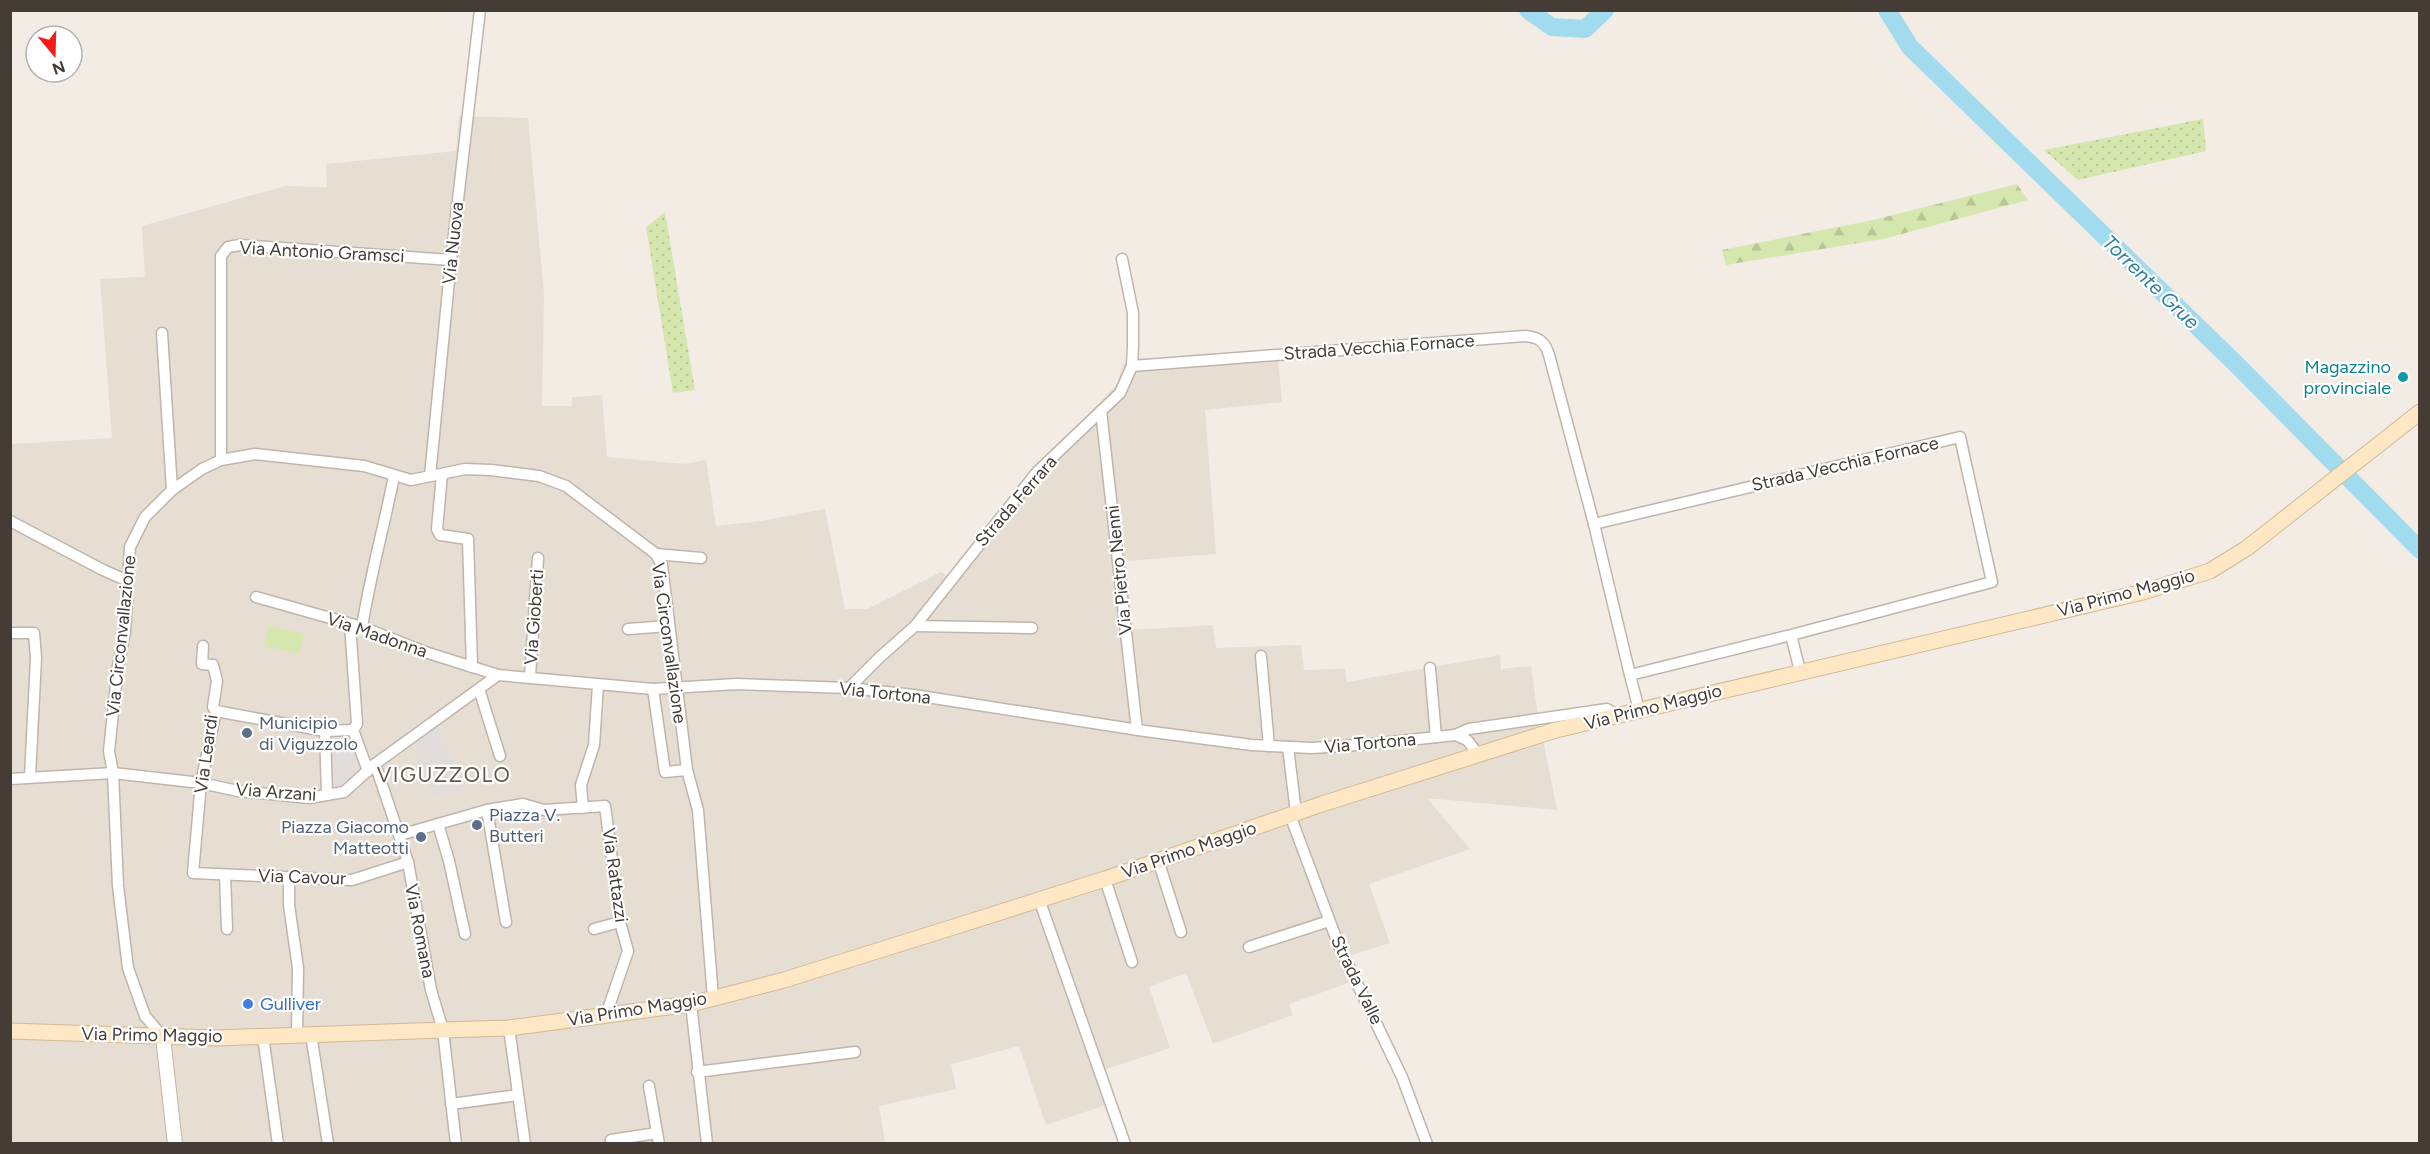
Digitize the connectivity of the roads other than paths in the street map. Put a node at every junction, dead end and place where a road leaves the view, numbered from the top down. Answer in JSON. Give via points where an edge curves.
{"nodes":[{"id":1,"x":480,"y":10,"type":"edge"},
{"id":2,"x":1122,"y":258,"type":"dead end"},
{"id":3,"x":451,"y":260,"type":"junction"},
{"id":4,"x":162,"y":333,"type":"dead end"},
{"id":5,"x":1132,"y":366,"type":"junction"},
{"id":6,"x":1101,"y":411,"type":"junction"},
{"id":7,"x":2420,"y":412,"type":"edge"},
{"id":8,"x":222,"y":460,"type":"junction"},
{"id":9,"x":442,"y":474,"type":"junction"},
{"id":10,"x":394,"y":476,"type":"junction"},
{"id":11,"x":430,"y":476,"type":"junction"},
{"id":12,"x":172,"y":490,"type":"junction"},
{"id":13,"x":10,"y":521,"type":"edge"},
{"id":14,"x":1594,"y":524,"type":"junction"},
{"id":15,"x":656,"y":554,"type":"junction"},
{"id":16,"x":538,"y":558,"type":"dead end"},
{"id":17,"x":701,"y":558,"type":"dead end"},
{"id":18,"x":128,"y":581,"type":"junction"},
{"id":19,"x":256,"y":597,"type":"dead end"},
{"id":20,"x":350,"y":624,"type":"junction"},
{"id":21,"x":668,"y":626,"type":"junction"},
{"id":22,"x":915,"y":626,"type":"junction"},
{"id":23,"x":362,"y":627,"type":"junction"},
{"id":24,"x":1032,"y":628,"type":"dead end"},
{"id":25,"x":628,"y":629,"type":"dead end"},
{"id":26,"x":10,"y":633,"type":"edge"},
{"id":27,"x":1791,"y":635,"type":"junction"},
{"id":28,"x":203,"y":646,"type":"dead end"},
{"id":29,"x":1261,"y":656,"type":"dead end"},
{"id":30,"x":472,"y":667,"type":"junction"},
{"id":31,"x":1430,"y":668,"type":"dead end"},
{"id":32,"x":1800,"y":671,"type":"junction"},
{"id":33,"x":498,"y":675,"type":"junction"},
{"id":34,"x":1630,"y":675,"type":"junction"},
{"id":35,"x":530,"y":676,"type":"junction"},
{"id":36,"x":598,"y":685,"type":"junction"},
{"id":37,"x":676,"y":687,"type":"junction"},
{"id":38,"x":849,"y":688,"type":"junction"},
{"id":39,"x":479,"y":689,"type":"junction"},
{"id":40,"x":653,"y":689,"type":"junction"},
{"id":41,"x":1639,"y":710,"type":"junction"},
{"id":42,"x":216,"y":711,"type":"junction"},
{"id":43,"x":1617,"y":715,"type":"junction"},
{"id":44,"x":354,"y":730,"type":"junction"},
{"id":45,"x":1137,"y":730,"type":"junction"},
{"id":46,"x":324,"y":731,"type":"junction"},
{"id":47,"x":1455,"y":735,"type":"junction"},
{"id":48,"x":1436,"y":736,"type":"junction"},
{"id":49,"x":1269,"y":746,"type":"junction"},
{"id":50,"x":1288,"y":747,"type":"junction"},
{"id":51,"x":1478,"y":754,"type":"junction"},
{"id":52,"x":500,"y":756,"type":"dead end"},
{"id":53,"x":371,"y":767,"type":"junction"},
{"id":54,"x":687,"y":770,"type":"junction"},
{"id":55,"x":113,"y":773,"type":"junction"},
{"id":56,"x":30,"y":777,"type":"junction"},
{"id":57,"x":10,"y":779,"type":"edge"},
{"id":58,"x":201,"y":783,"type":"junction"},
{"id":59,"x":327,"y":795,"type":"junction"},
{"id":60,"x":583,"y":808,"type":"junction"},
{"id":61,"x":487,"y":810,"type":"junction"},
{"id":62,"x":1293,"y":814,"type":"junction"},
{"id":63,"x":439,"y":829,"type":"junction"},
{"id":64,"x":400,"y":836,"type":"junction"},
{"id":65,"x":1158,"y":861,"type":"junction"},
{"id":66,"x":408,"y":862,"type":"junction"},
{"id":67,"x":193,"y":873,"type":"joint"},
{"id":68,"x":225,"y":875,"type":"junction"},
{"id":69,"x":289,"y":878,"type":"junction"},
{"id":70,"x":1105,"y":879,"type":"junction"},
{"id":71,"x":1039,"y":899,"type":"junction"},
{"id":72,"x":1329,"y":921,"type":"junction"},
{"id":73,"x":506,"y":922,"type":"dead end"},
{"id":74,"x":620,"y":922,"type":"junction"},
{"id":75,"x":227,"y":929,"type":"dead end"},
{"id":76,"x":594,"y":929,"type":"dead end"},
{"id":77,"x":1181,"y":932,"type":"dead end"},
{"id":78,"x":465,"y":934,"type":"dead end"},
{"id":79,"x":1249,"y":947,"type":"dead end"},
{"id":80,"x":1132,"y":962,"type":"dead end"},
{"id":81,"x":713,"y":998,"type":"junction"},
{"id":82,"x":691,"y":1005,"type":"junction"},
{"id":83,"x":606,"y":1015,"type":"junction"},
{"id":84,"x":509,"y":1028,"type":"junction"},
{"id":85,"x":10,"y":1030,"type":"edge"},
{"id":86,"x":443,"y":1030,"type":"junction"},
{"id":87,"x":304,"y":1035,"type":"junction"},
{"id":88,"x":263,"y":1036,"type":"junction"},
{"id":89,"x":163,"y":1037,"type":"junction"},
{"id":90,"x":855,"y":1052,"type":"dead end"},
{"id":91,"x":697,"y":1072,"type":"junction"},
{"id":92,"x":649,"y":1086,"type":"dead end"},
{"id":93,"x":518,"y":1095,"type":"junction"},
{"id":94,"x":451,"y":1104,"type":"junction"},
{"id":95,"x":658,"y":1138,"type":"edge"},
{"id":96,"x":611,"y":1140,"type":"dead end"},
{"id":97,"x":175,"y":1143,"type":"edge"},
{"id":98,"x":278,"y":1143,"type":"edge"},
{"id":99,"x":328,"y":1143,"type":"edge"},
{"id":100,"x":456,"y":1143,"type":"edge"},
{"id":101,"x":525,"y":1143,"type":"edge"},
{"id":102,"x":707,"y":1143,"type":"edge"},
{"id":103,"x":1125,"y":1143,"type":"edge"},
{"id":104,"x":1427,"y":1143,"type":"edge"}],
"edges":[{"from":1,"to":3,"type":"street","name":"Via Nuova"},
{"from":2,"to":5,"type":"street","name":"Strada Ferrara","via":[[1133,313]]},
{"from":3,"to":8,"type":"street","name":"Via Antonio Gramsci","via":[[228,247],[221,256]]},
{"from":3,"to":11,"type":"street","name":"Via Nuova"},
{"from":4,"to":12,"type":"street"},
{"from":5,"to":6,"type":"street","name":"Strada Ferrara","via":[[1120,393]]},
{"from":5,"to":14,"type":"street","name":"Strada Vecchia Fornace","via":[[1525,336],[1540,339],[1549,355]]},
{"from":6,"to":22,"type":"street","name":"Strada Ferrara","via":[[1036,472]]},
{"from":6,"to":45,"type":"street","name":"Via Pietro Nenni"},
{"from":7,"to":32,"type":"main road","name":"Via Primo Maggio","via":[[2247,548],[2210,571],[2143,592]]},
{"from":8,"to":10,"type":"street","name":"Via Circonvallazione","via":[[255,454],[364,466]]},
{"from":8,"to":12,"type":"street","name":"Via Circonvallazione"},
{"from":9,"to":11,"type":"street","name":"Via Circonvallazione"},
{"from":9,"to":15,"type":"street","name":"Via Circonvallazione","via":[[490,470],[539,476],[566,486]]},
{"from":9,"to":30,"type":"street","via":[[437,529],[440,535],[468,539]]},
{"from":10,"to":11,"type":"street","name":"Via Circonvallazione","via":[[411,480]]},
{"from":10,"to":23,"type":"street"},
{"from":12,"to":18,"type":"street","name":"Via Circonvallazione","via":[[145,517],[130,547]]},
{"from":13,"to":18,"type":"street"},
{"from":14,"to":27,"type":"street","name":"Strada Vecchia Fornace","via":[[1960,437],[1992,582]]},
{"from":14,"to":34,"type":"street","name":"Strada Vecchia Fornace"},
{"from":15,"to":17,"type":"street"},
{"from":15,"to":21,"type":"street","name":"Via Circonvallazione","via":[[662,565]]},
{"from":16,"to":35,"type":"street","name":"Via Gioberti"},
{"from":18,"to":55,"type":"street","name":"Via Circonvallazione","via":[[109,751]]},
{"from":19,"to":20,"type":"street","name":"Via Madonna"},
{"from":20,"to":23,"type":"street","name":"Via Madonna"},
{"from":20,"to":44,"type":"street","via":[[357,724]]},
{"from":21,"to":25,"type":"street"},
{"from":21,"to":37,"type":"street","name":"Via Circonvallazione"},
{"from":22,"to":24,"type":"street"},
{"from":22,"to":38,"type":"street","name":"Strada Ferrara"},
{"from":23,"to":30,"type":"street","name":"Via Madonna"},
{"from":26,"to":56,"type":"street","via":[[34,633]]},
{"from":27,"to":32,"type":"street"},
{"from":27,"to":34,"type":"street","name":"Strada Vecchia Fornace"},
{"from":28,"to":42,"type":"street","name":"Via Leardi","via":[[202,663],[213,665],[218,681],[213,707]]},
{"from":29,"to":49,"type":"street"},
{"from":30,"to":33,"type":"street","name":"Via Madonna"},
{"from":31,"to":48,"type":"street","name":"Via Tortona"},
{"from":32,"to":41,"type":"main road","name":"Via Primo Maggio"},
{"from":33,"to":35,"type":"street","name":"Via Tortona"},
{"from":33,"to":39,"type":"street","name":"Via Arzani"},
{"from":34,"to":41,"type":"street"},
{"from":35,"to":36,"type":"street","name":"Via Tortona"},
{"from":36,"to":40,"type":"street","name":"Via Tortona"},
{"from":36,"to":60,"type":"street","name":"Via Rattazzi","via":[[594,745],[581,785]]},
{"from":37,"to":38,"type":"street","name":"Via Tortona","via":[[737,684]]},
{"from":37,"to":40,"type":"street","name":"Via Tortona"},
{"from":37,"to":54,"type":"street","name":"Via Circonvallazione"},
{"from":38,"to":45,"type":"street","name":"Via Tortona"},
{"from":39,"to":52,"type":"street"},
{"from":39,"to":53,"type":"street","name":"Via Arzani"},
{"from":40,"to":54,"type":"street","via":[[665,772]]},
{"from":41,"to":43,"type":"main road","name":"Via Primo Maggio"},
{"from":42,"to":46,"type":"street"},
{"from":42,"to":58,"type":"street","name":"Via Leardi"},
{"from":43,"to":47,"type":"street","name":"Via Tortona","via":[[1607,710],[1578,712],[1469,729]]},
{"from":43,"to":51,"type":"main road","name":"Via Primo Maggio"},
{"from":44,"to":46,"type":"street"},
{"from":44,"to":53,"type":"street","name":"Via Romana"},
{"from":45,"to":49,"type":"street","name":"Via Tortona"},
{"from":46,"to":59,"type":"street"},
{"from":47,"to":48,"type":"street","name":"Via Tortona"},
{"from":47,"to":51,"type":"street","via":[[1467,740]]},
{"from":48,"to":50,"type":"street","name":"Via Tortona","via":[[1372,744]]},
{"from":49,"to":50,"type":"street","name":"Via Tortona"},
{"from":50,"to":62,"type":"street","name":"Strada Valle"},
{"from":51,"to":62,"type":"main road","name":"Via Primo Maggio"},
{"from":53,"to":59,"type":"street","name":"Via Arzani","via":[[344,792]]},
{"from":53,"to":64,"type":"street","name":"Via Romana"},
{"from":54,"to":81,"type":"street","name":"Via Circonvallazione","via":[[698,810]]},
{"from":55,"to":56,"type":"street","name":"Via Arzani"},
{"from":55,"to":58,"type":"street","name":"Via Arzani"},
{"from":55,"to":89,"type":"street","name":"Via Circonvallazione","via":[[118,886],[128,968],[145,1016]]},
{"from":56,"to":57,"type":"street","name":"Via Arzani"},
{"from":58,"to":59,"type":"street","name":"Via Arzani","via":[[309,798]]},
{"from":58,"to":67,"type":"street","name":"Via Leardi"},
{"from":60,"to":61,"type":"street","via":[[544,810],[523,804]]},
{"from":60,"to":74,"type":"street","name":"Via Rattazzi","via":[[605,806]]},
{"from":61,"to":63,"type":"street"},
{"from":61,"to":73,"type":"street"},
{"from":62,"to":65,"type":"main road","name":"Via Primo Maggio"},
{"from":62,"to":72,"type":"street","name":"Strada Valle"},
{"from":63,"to":64,"type":"street"},
{"from":63,"to":78,"type":"street"},
{"from":64,"to":66,"type":"street","name":"Via Romana"},
{"from":65,"to":70,"type":"main road","name":"Via Primo Maggio"},
{"from":65,"to":77,"type":"street"},
{"from":66,"to":69,"type":"street","name":"Via Cavour","via":[[352,880]]},
{"from":66,"to":86,"type":"street","name":"Via Romana","via":[[431,990]]},
{"from":67,"to":68,"type":"street","name":"Via Cavour"},
{"from":68,"to":69,"type":"street","name":"Via Cavour"},
{"from":68,"to":75,"type":"street"},
{"from":69,"to":87,"type":"street"},
{"from":70,"to":71,"type":"main road","name":"Via Primo Maggio"},
{"from":70,"to":80,"type":"street"},
{"from":71,"to":81,"type":"main road","name":"Via Primo Maggio","via":[[796,976]]},
{"from":71,"to":103,"type":"street"},
{"from":72,"to":79,"type":"street"},
{"from":72,"to":104,"type":"street","name":"Strada Valle","via":[[1402,1077]]},
{"from":74,"to":76,"type":"street"},
{"from":74,"to":83,"type":"street","name":"Via Rattazzi","via":[[628,951]]},
{"from":81,"to":82,"type":"main road","name":"Via Primo Maggio"},
{"from":82,"to":83,"type":"main road","name":"Via Primo Maggio"},
{"from":82,"to":91,"type":"street"},
{"from":83,"to":84,"type":"main road","name":"Via Primo Maggio"},
{"from":84,"to":86,"type":"main road","name":"Via Primo Maggio"},
{"from":84,"to":93,"type":"street"},
{"from":85,"to":89,"type":"main road","name":"Via Primo Maggio"},
{"from":86,"to":87,"type":"main road","name":"Via Primo Maggio"},
{"from":86,"to":94,"type":"street","name":"Via Romana"},
{"from":87,"to":88,"type":"main road","name":"Via Primo Maggio"},
{"from":87,"to":99,"type":"street"},
{"from":88,"to":89,"type":"main road","name":"Via Primo Maggio"},
{"from":88,"to":98,"type":"street"},
{"from":89,"to":97,"type":"street"},
{"from":90,"to":91,"type":"street"},
{"from":91,"to":102,"type":"street"},
{"from":92,"to":95,"type":"street"},
{"from":93,"to":94,"type":"street"},
{"from":93,"to":101,"type":"street"},
{"from":94,"to":100,"type":"street","name":"Via Romana"},
{"from":95,"to":96,"type":"street"}]}
